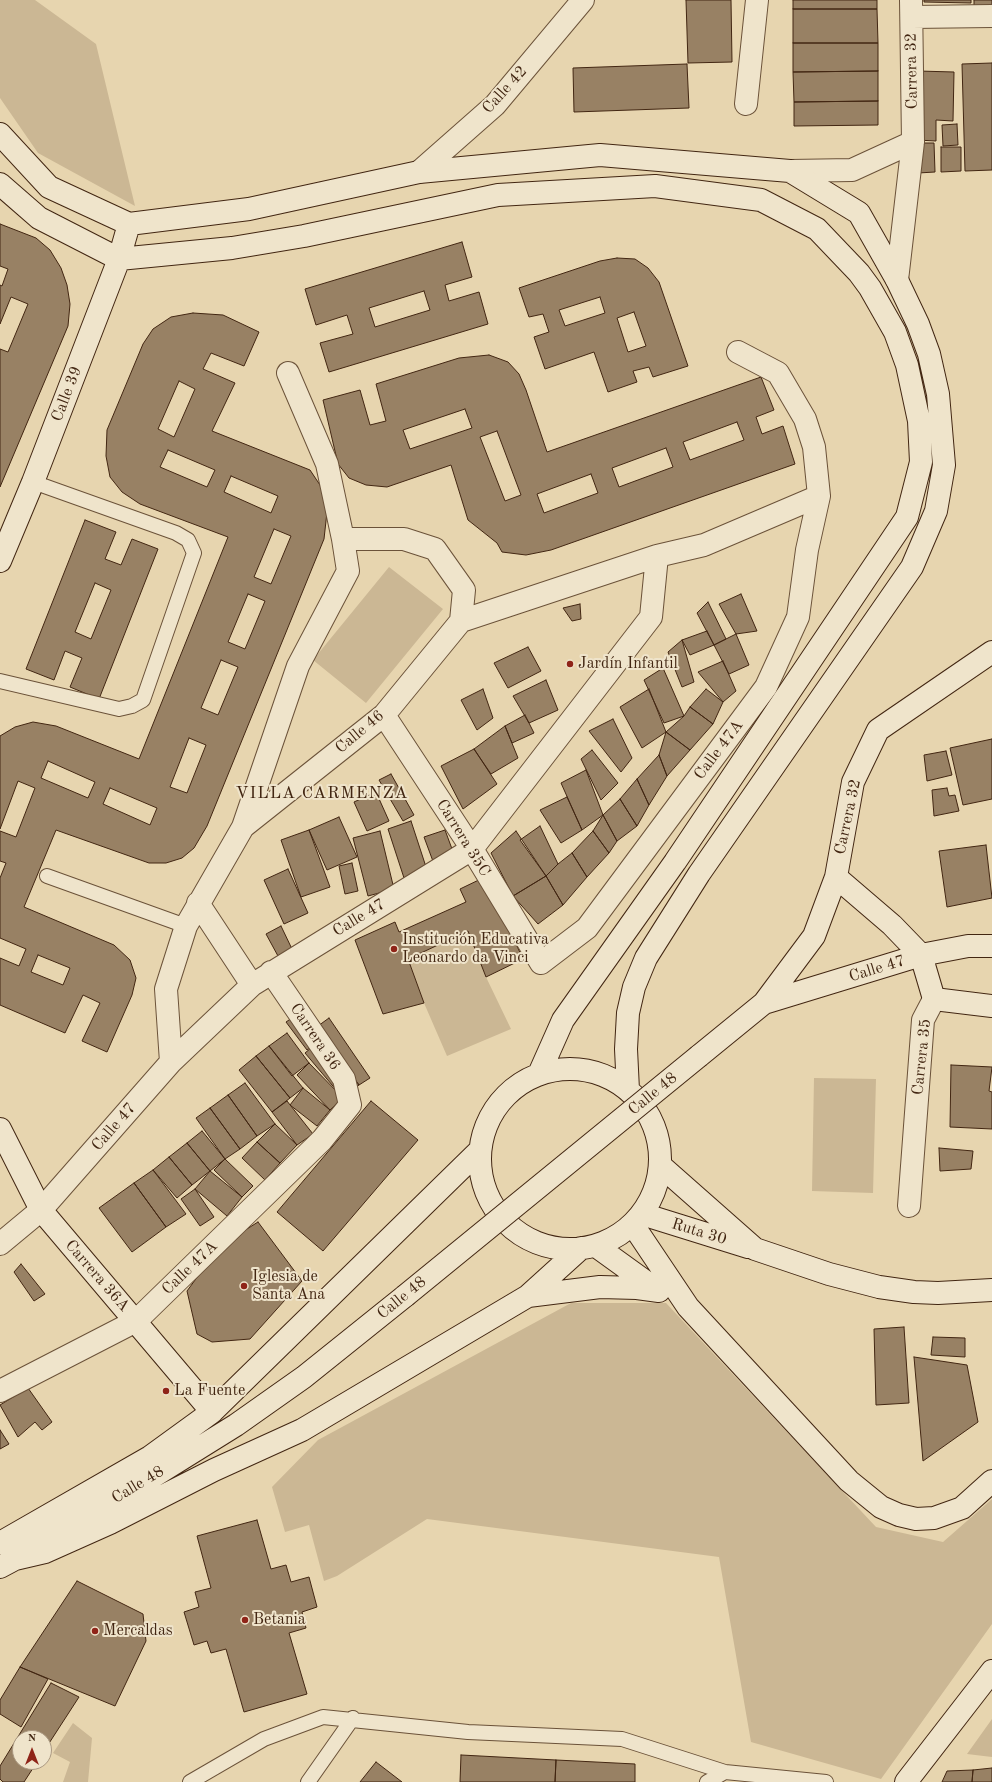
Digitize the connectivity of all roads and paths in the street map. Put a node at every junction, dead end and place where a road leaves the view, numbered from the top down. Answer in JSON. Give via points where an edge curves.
{"nodes":[{"id":1,"x":583,"y":0,"type":"edge"},
{"id":2,"x":757,"y":0,"type":"edge"},
{"id":3,"x":911,"y":8,"type":"edge"},
{"id":4,"x":992,"y":16,"type":"edge"},
{"id":5,"x":746,"y":104,"type":"dead end"},
{"id":6,"x":0,"y":134,"type":"edge"},
{"id":7,"x":913,"y":142,"type":"junction"},
{"id":8,"x":790,"y":171,"type":"junction"},
{"id":9,"x":419,"y":172,"type":"junction"},
{"id":10,"x":0,"y":184,"type":"edge"},
{"id":11,"x":129,"y":224,"type":"junction"},
{"id":12,"x":119,"y":259,"type":"junction"},
{"id":13,"x":897,"y":280,"type":"junction"},
{"id":14,"x":738,"y":352,"type":"dead end"},
{"id":15,"x":288,"y":374,"type":"dead end"},
{"id":16,"x":33,"y":482,"type":"junction"},
{"id":17,"x":819,"y":496,"type":"junction"},
{"id":18,"x":343,"y":539,"type":"junction"},
{"id":19,"x":657,"y":556,"type":"junction"},
{"id":20,"x":0,"y":561,"type":"edge"},
{"id":21,"x":461,"y":621,"type":"junction"},
{"id":22,"x":992,"y":652,"type":"edge"},
{"id":23,"x":0,"y":681,"type":"edge"},
{"id":24,"x":384,"y":715,"type":"junction"},
{"id":25,"x":243,"y":827,"type":"junction"},
{"id":26,"x":472,"y":849,"type":"junction"},
{"id":27,"x":47,"y":876,"type":"dead end"},
{"id":28,"x":836,"y":877,"type":"junction"},
{"id":29,"x":198,"y":903,"type":"junction"},
{"id":30,"x":186,"y":926,"type":"junction"},
{"id":31,"x":992,"y":946,"type":"edge"},
{"id":32,"x":920,"y":955,"type":"junction"},
{"id":33,"x":541,"y":963,"type":"joint"},
{"id":34,"x":271,"y":972,"type":"junction"},
{"id":35,"x":252,"y":985,"type":"junction"},
{"id":36,"x":934,"y":999,"type":"junction"},
{"id":37,"x":764,"y":1003,"type":"junction"},
{"id":38,"x":992,"y":1006,"type":"edge"},
{"id":39,"x":171,"y":1062,"type":"junction"},
{"id":40,"x":539,"y":1074,"type":"junction"},
{"id":41,"x":628,"y":1090,"type":"junction"},
{"id":42,"x":350,"y":1105,"type":"joint"},
{"id":43,"x":2,"y":1138,"type":"edge"},
{"id":44,"x":480,"y":1150,"type":"junction"},
{"id":45,"x":661,"y":1166,"type":"junction"},
{"id":46,"x":909,"y":1206,"type":"dead end"},
{"id":47,"x":41,"y":1210,"type":"junction"},
{"id":48,"x":637,"y":1219,"type":"junction"},
{"id":49,"x":0,"y":1244,"type":"edge"},
{"id":50,"x":588,"y":1247,"type":"junction"},
{"id":51,"x":755,"y":1249,"type":"junction"},
{"id":52,"x":992,"y":1290,"type":"edge"},
{"id":53,"x":659,"y":1291,"type":"junction"},
{"id":54,"x":528,"y":1296,"type":"junction"},
{"id":55,"x":688,"y":1306,"type":"junction"},
{"id":56,"x":136,"y":1321,"type":"junction"},
{"id":57,"x":0,"y":1391,"type":"edge"},
{"id":58,"x":212,"y":1412,"type":"junction"},
{"id":59,"x":236,"y":1424,"type":"junction"},
{"id":60,"x":209,"y":1443,"type":"junction"},
{"id":61,"x":214,"y":1470,"type":"junction"},
{"id":62,"x":992,"y":1481,"type":"edge"},
{"id":63,"x":0,"y":1543,"type":"edge"},
{"id":64,"x":8,"y":1563,"type":"edge"},
{"id":65,"x":992,"y":1671,"type":"edge"},
{"id":66,"x":353,"y":1718,"type":"junction"},
{"id":67,"x":725,"y":1772,"type":"junction"},
{"id":68,"x":190,"y":1782,"type":"edge"},
{"id":69,"x":308,"y":1782,"type":"edge"},
{"id":70,"x":707,"y":1782,"type":"edge"},
{"id":71,"x":826,"y":1782,"type":"edge"},
{"id":72,"x":906,"y":1782,"type":"edge"}],
"edges":[{"from":1,"to":9,"type":"main road","name":"Calle 42","via":[[495,105]]},
{"from":2,"to":5,"type":"main road"},
{"from":3,"to":4,"type":"main road"},
{"from":3,"to":7,"type":"main road","name":"Carrera 32"},
{"from":6,"to":11,"type":"main road","via":[[49,187]]},
{"from":7,"to":8,"type":"main road","via":[[852,170]]},
{"from":7,"to":13,"type":"main road","name":"Carrera 32"},
{"from":8,"to":9,"type":"main road","via":[[600,155]]},
{"from":8,"to":13,"type":"main road","via":[[859,213]]},
{"from":9,"to":11,"type":"main road","via":[[249,209]]},
{"from":10,"to":12,"type":"main road","via":[[39,218]]},
{"from":11,"to":12,"type":"main road","name":"Calle 39"},
{"from":12,"to":16,"type":"main road","name":"Calle 39"},
{"from":12,"to":40,"type":"main road","via":[[232,248],[304,236],[498,195],[655,186],[761,200],[817,229],[863,278],[895,332],[908,365],[919,421],[920,462],[906,517],[675,862],[563,1020]]},
{"from":13,"to":41,"type":"main road","via":[[929,354],[938,394],[944,465],[936,511],[912,567],[699,874],[646,958],[634,987],[628,1012]]},
{"from":14,"to":17,"type":"main road","name":"Calle 47A","via":[[778,372],[805,419],[814,447]]},
{"from":15,"to":18,"type":"main road","via":[[327,464]]},
{"from":16,"to":20,"type":"main road","name":"Calle 39"},
{"from":16,"to":23,"type":"lane","via":[[176,533],[188,540],[194,553],[143,700],[120,709]]},
{"from":17,"to":19,"type":"main road","via":[[704,545]]},
{"from":17,"to":33,"type":"main road","name":"Calle 47A","via":[[807,550],[798,617],[766,687],[587,928]]},
{"from":18,"to":21,"type":"main road","via":[[404,539],[435,549],[464,590]]},
{"from":18,"to":25,"type":"main road","via":[[348,571],[298,666]]},
{"from":19,"to":21,"type":"main road"},
{"from":19,"to":26,"type":"main road","name":"Calle 47","via":[[651,617]]},
{"from":21,"to":24,"type":"main road","name":"Calle 46"},
{"from":22,"to":28,"type":"main road","name":"Carrera 32","via":[[878,730],[853,782]]},
{"from":24,"to":25,"type":"main road","name":"Calle 46"},
{"from":24,"to":26,"type":"main road","name":"Carrera 35C"},
{"from":25,"to":29,"type":"main road"},
{"from":26,"to":33,"type":"main road","name":"Carrera 35C"},
{"from":26,"to":34,"type":"main road","name":"Calle 47"},
{"from":27,"to":30,"type":"lane"},
{"from":28,"to":32,"type":"main road","name":"Carrera 35","via":[[892,925]]},
{"from":28,"to":37,"type":"main road","name":"Carrera 32","via":[[814,936]]},
{"from":29,"to":30,"type":"main road"},
{"from":29,"to":35,"type":"main road"},
{"from":30,"to":39,"type":"main road","via":[[166,989]]},
{"from":31,"to":32,"type":"main road","name":"Calle 47","via":[[968,946]]},
{"from":32,"to":36,"type":"main road","name":"Carrera 35"},
{"from":32,"to":37,"type":"main road","name":"Calle 47"},
{"from":34,"to":35,"type":"main road","name":"Calle 47"},
{"from":34,"to":42,"type":"main road","name":"Carrera 36","via":[[344,1079]]},
{"from":35,"to":39,"type":"main road","name":"Calle 47"},
{"from":36,"to":38,"type":"main road"},
{"from":36,"to":46,"type":"main road","name":"Carrera 35","via":[[923,1020]]},
{"from":37,"to":59,"type":"main road","name":"Calle 48","bridge":true,"via":[[304,1377]]},
{"from":39,"to":47,"type":"main road","name":"Calle 47"},
{"from":40,"to":41,"type":"main road","via":[[565,1069],[592,1072],[617,1082]]},
{"from":40,"to":44,"type":"main road","via":[[519,1084],[495,1108],[485,1128]]},
{"from":41,"to":45,"type":"main road","via":[[638,1098],[651,1118],[659,1138]]},
{"from":42,"to":56,"type":"main road","name":"Calle 47A","via":[[322,1140]]},
{"from":43,"to":47,"type":"main road","name":"Carrera 36A"},
{"from":44,"to":50,"type":"main road","via":[[480,1170],[485,1189],[494,1208],[509,1226],[527,1238],[548,1247]]},
{"from":44,"to":58,"type":"main road","name":"Calle 48"},
{"from":45,"to":48,"type":"main road","via":[[653,1196]]},
{"from":45,"to":51,"type":"main road"},
{"from":47,"to":49,"type":"main road","name":"Calle 47"},
{"from":47,"to":56,"type":"main road","name":"Carrera 36A"},
{"from":48,"to":50,"type":"main road","via":[[616,1237]]},
{"from":48,"to":51,"type":"main road","name":"Ruta 30"},
{"from":48,"to":55,"type":"main road"},
{"from":50,"to":53,"type":"main road"},
{"from":50,"to":54,"type":"main road","name":"Calle 48"},
{"from":51,"to":52,"type":"main road","name":"Ruta 30","via":[[829,1274],[879,1287],[938,1293]]},
{"from":53,"to":54,"type":"main road","via":[[600,1288]]},
{"from":53,"to":55,"type":"main road"},
{"from":54,"to":61,"type":"main road","name":"Calle 48","via":[[302,1430]]},
{"from":55,"to":62,"type":"main road","via":[[849,1481],[881,1507],[916,1519],[934,1518],[962,1508]]},
{"from":56,"to":57,"type":"main road","name":"Calle 47A"},
{"from":56,"to":58,"type":"main road","name":"Carrera 36A"},
{"from":58,"to":63,"type":"main road","name":"Calle 48","via":[[150,1457]]},
{"from":59,"to":60,"type":"main road","name":"Calle 48"},
{"from":59,"to":61,"type":"main road"},
{"from":60,"to":61,"type":"main road","via":[[202,1449],[201,1459],[206,1466]]},
{"from":60,"to":64,"type":"main road","name":"Calle 48","via":[[44,1539]]},
{"from":61,"to":64,"type":"main road","name":"Calle 48","via":[[45,1552]]},
{"from":65,"to":72,"type":"main road"},
{"from":66,"to":67,"type":"lane","via":[[468,1732],[622,1739]]},
{"from":66,"to":68,"type":"lane","via":[[323,1717],[264,1739]]},
{"from":66,"to":69,"type":"lane"},
{"from":67,"to":70,"type":"lane"},
{"from":67,"to":71,"type":"lane"}]}
